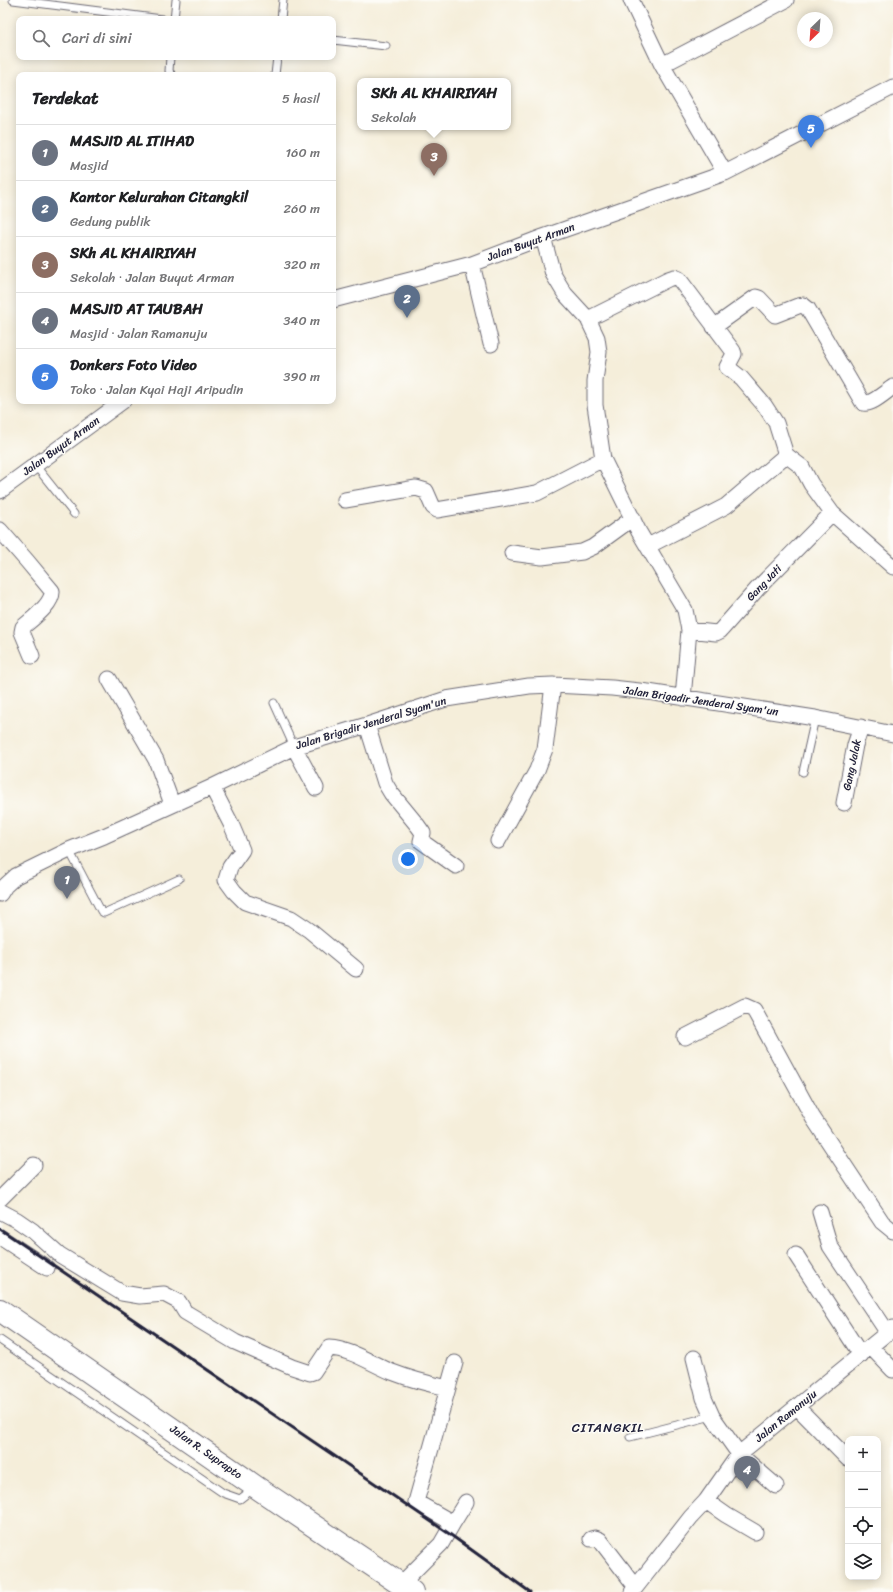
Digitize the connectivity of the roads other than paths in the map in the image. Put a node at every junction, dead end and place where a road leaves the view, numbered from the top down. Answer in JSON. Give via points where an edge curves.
{"nodes":[{"id":1,"x":13,"y":0,"type":"edge"},
{"id":2,"x":176,"y":0,"type":"edge"},
{"id":3,"x":283,"y":0,"type":"edge"},
{"id":4,"x":631,"y":0,"type":"edge"},
{"id":5,"x":786,"y":0,"type":"edge"},
{"id":6,"x":138,"y":16,"type":"edge"},
{"id":7,"x":174,"y":16,"type":"edge"},
{"id":8,"x":282,"y":16,"type":"edge"},
{"id":9,"x":336,"y":40,"type":"edge"},
{"id":10,"x":386,"y":46,"type":"dead end"},
{"id":11,"x":170,"y":60,"type":"edge"},
{"id":12,"x":277,"y":60,"type":"edge"},
{"id":13,"x":662,"y":65,"type":"junction"},
{"id":14,"x":170,"y":72,"type":"edge"},
{"id":15,"x":275,"y":72,"type":"edge"},
{"id":16,"x":893,"y":87,"type":"edge"},
{"id":17,"x":726,"y":173,"type":"junction"},
{"id":18,"x":543,"y":237,"type":"junction"},
{"id":19,"x":472,"y":264,"type":"junction"},
{"id":20,"x":336,"y":299,"type":"edge"},
{"id":21,"x":588,"y":319,"type":"junction"},
{"id":22,"x":714,"y":327,"type":"junction"},
{"id":23,"x":491,"y":344,"type":"dead end"},
{"id":24,"x":893,"y":387,"type":"edge"},
{"id":25,"x":118,"y":404,"type":"edge"},
{"id":26,"x":786,"y":455,"type":"junction"},
{"id":27,"x":604,"y":459,"type":"junction"},
{"id":28,"x":35,"y":465,"type":"junction"},
{"id":29,"x":0,"y":491,"type":"edge"},
{"id":30,"x":345,"y":500,"type":"dead end"},
{"id":31,"x":832,"y":513,"type":"junction"},
{"id":32,"x":74,"y":514,"type":"dead end"},
{"id":33,"x":633,"y":518,"type":"junction"},
{"id":34,"x":0,"y":530,"type":"edge"},
{"id":35,"x":648,"y":546,"type":"junction"},
{"id":36,"x":512,"y":553,"type":"dead end"},
{"id":37,"x":893,"y":567,"type":"edge"},
{"id":38,"x":689,"y":630,"type":"junction"},
{"id":39,"x":32,"y":656,"type":"dead end"},
{"id":40,"x":109,"y":679,"type":"dead end"},
{"id":41,"x":553,"y":685,"type":"junction"},
{"id":42,"x":683,"y":698,"type":"junction"},
{"id":43,"x":274,"y":703,"type":"dead end"},
{"id":44,"x":815,"y":718,"type":"junction"},
{"id":45,"x":367,"y":725,"type":"junction"},
{"id":46,"x":861,"y":727,"type":"junction"},
{"id":47,"x":893,"y":734,"type":"edge"},
{"id":48,"x":294,"y":747,"type":"junction"},
{"id":49,"x":803,"y":772,"type":"dead end"},
{"id":50,"x":212,"y":787,"type":"junction"},
{"id":51,"x":316,"y":788,"type":"dead end"},
{"id":52,"x":844,"y":803,"type":"dead end"},
{"id":53,"x":172,"y":804,"type":"junction"},
{"id":54,"x":498,"y":841,"type":"dead end"},
{"id":55,"x":70,"y":850,"type":"junction"},
{"id":56,"x":456,"y":866,"type":"dead end"},
{"id":57,"x":179,"y":879,"type":"dead end"},
{"id":58,"x":0,"y":894,"type":"edge"},
{"id":59,"x":356,"y":969,"type":"dead end"},
{"id":60,"x":685,"y":1037,"type":"dead end"},
{"id":61,"x":34,"y":1165,"type":"dead end"},
{"id":62,"x":0,"y":1199,"type":"edge"},
{"id":63,"x":0,"y":1211,"type":"edge"},
{"id":64,"x":820,"y":1212,"type":"dead end"},
{"id":65,"x":893,"y":1231,"type":"edge"},
{"id":66,"x":0,"y":1237,"type":"edge"},
{"id":67,"x":796,"y":1255,"type":"dead end"},
{"id":68,"x":47,"y":1268,"type":"dead end"},
{"id":69,"x":0,"y":1310,"type":"edge"},
{"id":70,"x":891,"y":1331,"type":"edge"},
{"id":71,"x":0,"y":1340,"type":"edge"},
{"id":72,"x":866,"y":1351,"type":"junction"},
{"id":73,"x":694,"y":1358,"type":"dead end"},
{"id":74,"x":456,"y":1363,"type":"dead end"},
{"id":75,"x":893,"y":1370,"type":"edge"},
{"id":76,"x":448,"y":1388,"type":"junction"},
{"id":77,"x":797,"y":1407,"type":"junction"},
{"id":78,"x":712,"y":1416,"type":"junction"},
{"id":79,"x":630,"y":1437,"type":"dead end"},
{"id":80,"x":739,"y":1454,"type":"junction"},
{"id":81,"x":845,"y":1457,"type":"edge"},
{"id":82,"x":776,"y":1486,"type":"dead end"},
{"id":83,"x":256,"y":1487,"type":"junction"},
{"id":84,"x":706,"y":1501,"type":"junction"},
{"id":85,"x":466,"y":1502,"type":"dead end"},
{"id":86,"x":452,"y":1523,"type":"junction"},
{"id":87,"x":755,"y":1532,"type":"dead end"},
{"id":88,"x":591,"y":1539,"type":"dead end"},
{"id":89,"x":406,"y":1588,"type":"edge"},
{"id":90,"x":634,"y":1589,"type":"edge"}],
"edges":[{"from":1,"to":6,"type":"lane"},
{"from":2,"to":7,"type":"lane"},
{"from":3,"to":8,"type":"lane"},
{"from":4,"to":13,"type":"street"},
{"from":5,"to":13,"type":"street"},
{"from":9,"to":10,"type":"lane"},
{"from":11,"to":14,"type":"lane"},
{"from":12,"to":15,"type":"lane"},
{"from":13,"to":17,"type":"street"},
{"from":16,"to":17,"type":"street","name":"Jalan Buyut Arman"},
{"from":17,"to":18,"type":"street","name":"Jalan Buyut Arman"},
{"from":18,"to":19,"type":"street","name":"Jalan Buyut Arman"},
{"from":18,"to":21,"type":"street","via":[[553,274],[565,294]]},
{"from":19,"to":20,"type":"street","name":"Jalan Buyut Arman"},
{"from":19,"to":23,"type":"street"},
{"from":21,"to":22,"type":"street","via":[[674,277],[679,279]]},
{"from":21,"to":27,"type":"street","via":[[598,345],[595,405]]},
{"from":22,"to":24,"type":"street","via":[[756,297],[775,316],[803,305],[808,309],[863,403],[867,404]]},
{"from":22,"to":26,"type":"street","via":[[733,353],[727,367],[756,393],[773,417]]},
{"from":25,"to":28,"type":"street","name":"Jalan Buyut Arman"},
{"from":26,"to":31,"type":"street","via":[[802,467]]},
{"from":26,"to":35,"type":"street","via":[[726,506]]},
{"from":27,"to":30,"type":"street","via":[[537,493],[437,510],[426,491],[416,488]]},
{"from":27,"to":33,"type":"street"},
{"from":28,"to":29,"type":"street","name":"Jalan Buyut Arman"},
{"from":28,"to":32,"type":"lane"},
{"from":31,"to":37,"type":"street"},
{"from":31,"to":38,"type":"street","name":"Gang Jati","via":[[720,631],[716,633]]},
{"from":33,"to":35,"type":"street"},
{"from":33,"to":36,"type":"street","via":[[582,552],[542,557]]},
{"from":34,"to":39,"type":"street","via":[[52,591],[48,602],[23,627],[22,632]]},
{"from":35,"to":38,"type":"street","via":[[685,610]]},
{"from":38,"to":42,"type":"street"},
{"from":40,"to":53,"type":"street","via":[[156,760]]},
{"from":41,"to":42,"type":"street","name":"Jalan Brigadir Jenderal Syam'un","via":[[648,692]]},
{"from":41,"to":45,"type":"street","name":"Jalan Brigadir Jenderal Syam'un","via":[[529,686],[446,699]]},
{"from":41,"to":54,"type":"street","via":[[545,749],[538,770]]},
{"from":42,"to":44,"type":"street","name":"Jalan Brigadir Jenderal Syam'un"},
{"from":43,"to":48,"type":"lane"},
{"from":44,"to":46,"type":"street","name":"Jalan Brigadir Jenderal Syam'un"},
{"from":44,"to":49,"type":"lane"},
{"from":45,"to":48,"type":"street","name":"Jalan Brigadir Jenderal Syam'un"},
{"from":45,"to":56,"type":"street","via":[[385,783],[423,833],[421,841]]},
{"from":46,"to":47,"type":"street","name":"Jalan Brigadir Jenderal Syam'un"},
{"from":46,"to":52,"type":"street","name":"Gang Jalak","via":[[854,745]]},
{"from":48,"to":50,"type":"street","name":"Jalan Brigadir Jenderal Syam'un"},
{"from":48,"to":51,"type":"street"},
{"from":50,"to":53,"type":"street","name":"Jalan Brigadir Jenderal Syam'un"},
{"from":50,"to":59,"type":"street","via":[[242,850],[230,867],[226,880],[234,892],[245,902],[291,918]]},
{"from":53,"to":55,"type":"street","name":"Jalan Brigadir Jenderal Syam'un"},
{"from":55,"to":57,"type":"lane","via":[[104,913]]},
{"from":55,"to":58,"type":"street","name":"Jalan Brigadir Jenderal Syam'un","via":[[16,876]]},
{"from":60,"to":65,"type":"street","via":[[745,1006],[754,1010],[814,1118],[882,1222]]},
{"from":61,"to":62,"type":"street"},
{"from":63,"to":76,"type":"street","via":[[32,1231],[60,1255],[122,1293],[140,1296],[164,1294],[179,1302],[185,1312],[235,1342],[292,1366],[313,1372],[328,1348],[335,1348],[392,1372]]},
{"from":64,"to":70,"type":"street","via":[[830,1246]]},
{"from":66,"to":68,"type":"street"},
{"from":67,"to":72,"type":"street"},
{"from":69,"to":83,"type":"highway","name":"Jalan R. Suprapto"},
{"from":70,"to":72,"type":"street","name":"Jalan Ramanuju"},
{"from":71,"to":83,"type":"lane","via":[[223,1493],[240,1499]]},
{"from":72,"to":75,"type":"street"},
{"from":72,"to":77,"type":"street","name":"Jalan Ramanuju"},
{"from":73,"to":78,"type":"street","via":[[704,1398]]},
{"from":74,"to":76,"type":"street"},
{"from":76,"to":86,"type":"street","via":[[416,1502]]},
{"from":77,"to":80,"type":"street","name":"Jalan Ramanuju"},
{"from":77,"to":81,"type":"street"},
{"from":78,"to":79,"type":"lane"},
{"from":78,"to":80,"type":"street"},
{"from":80,"to":82,"type":"street"},
{"from":80,"to":84,"type":"street","name":"Jalan Ramanuju"},
{"from":83,"to":89,"type":"highway","name":"Jalan R. Suprapto"},
{"from":84,"to":87,"type":"street"},
{"from":84,"to":90,"type":"street","name":"Jalan Ramanuju"},
{"from":85,"to":86,"type":"street"},
{"from":86,"to":89,"type":"street","via":[[442,1544]]},
{"from":88,"to":90,"type":"street","via":[[600,1540]]}]}
